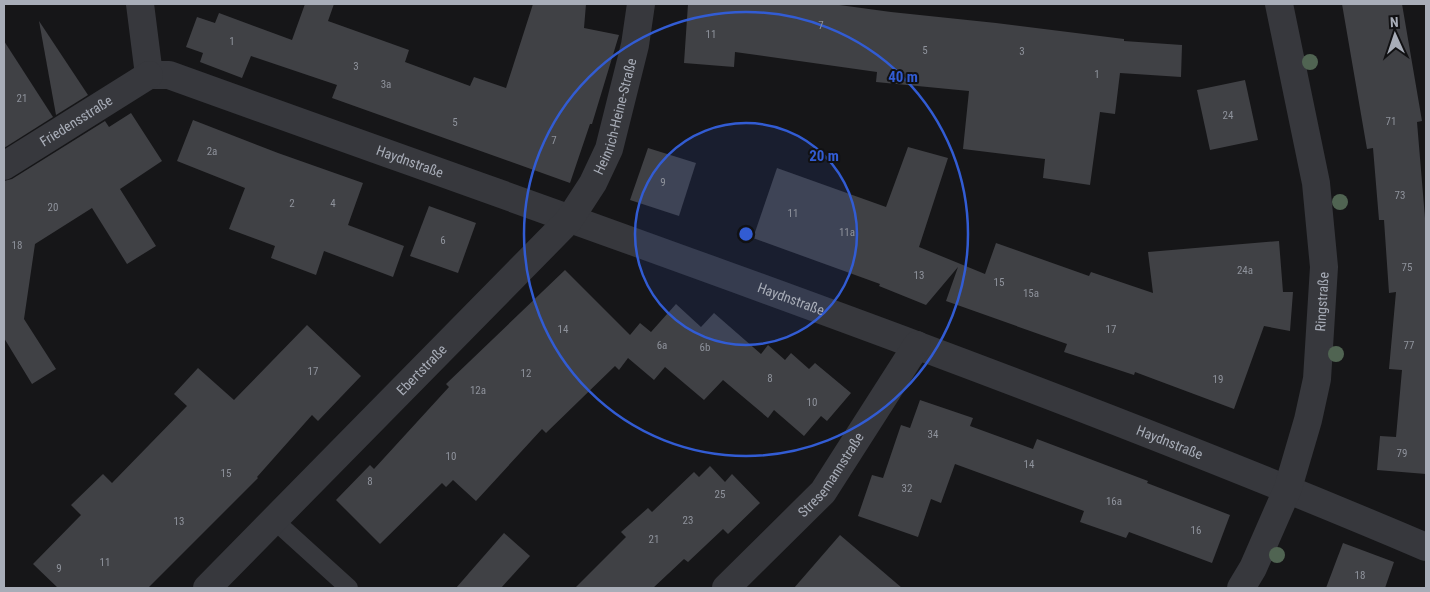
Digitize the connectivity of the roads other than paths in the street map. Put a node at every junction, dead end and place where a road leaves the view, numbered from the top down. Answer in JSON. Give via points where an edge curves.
{"nodes":[{"id":1,"x":140,"y":4,"type":"edge"},
{"id":2,"x":641,"y":4,"type":"edge"},
{"id":3,"x":1279,"y":4,"type":"edge"},
{"id":4,"x":149,"y":75,"type":"junction"},
{"id":5,"x":4,"y":166,"type":"edge"},
{"id":6,"x":569,"y":220,"type":"junction"},
{"id":7,"x":917,"y":345,"type":"junction"},
{"id":8,"x":1288,"y":488,"type":"junction"},
{"id":9,"x":274,"y":520,"type":"junction"},
{"id":10,"x":1426,"y":547,"type":"edge"},
{"id":11,"x":207,"y":588,"type":"edge"},
{"id":12,"x":349,"y":588,"type":"edge"},
{"id":13,"x":726,"y":588,"type":"edge"},
{"id":14,"x":1241,"y":588,"type":"edge"}],
"edges":[{"from":1,"to":4,"type":"street"},
{"from":2,"to":6,"type":"street","name":"Heinrich-Heine-Straße","via":[[635,45],[609,149]]},
{"from":3,"to":8,"type":"street","name":"Ringstraße","via":[[1316,183],[1324,267],[1317,379]]},
{"from":4,"to":5,"type":"street","name":"Friedensstraße"},
{"from":4,"to":6,"type":"street","name":"Haydnstraße","via":[[169,75]]},
{"from":6,"to":7,"type":"street","name":"Haydnstraße"},
{"from":6,"to":9,"type":"street","name":"Ebertstraße"},
{"from":7,"to":8,"type":"street","name":"Haydnstraße"},
{"from":7,"to":13,"type":"street","name":"Stresemannstraße","via":[[823,492]]},
{"from":8,"to":10,"type":"street","name":"Haydnstraße"},
{"from":8,"to":14,"type":"street","name":"Ringstraße"},
{"from":9,"to":11,"type":"street","name":"Ebertstraße"},
{"from":9,"to":12,"type":"lane"}]}
